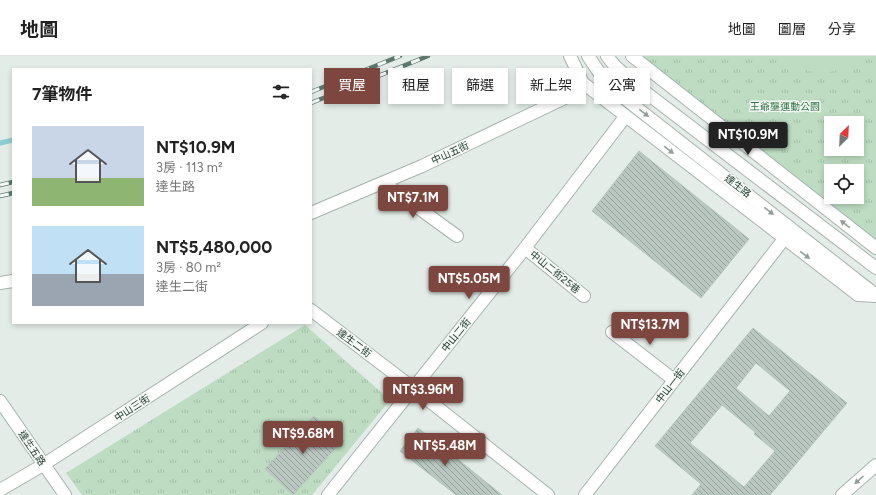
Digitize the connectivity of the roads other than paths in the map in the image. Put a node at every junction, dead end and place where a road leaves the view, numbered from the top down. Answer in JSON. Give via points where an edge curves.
{"nodes":[{"id":1,"x":570,"y":56,"type":"edge"},
{"id":2,"x":588,"y":56,"type":"edge"},
{"id":3,"x":607,"y":56,"type":"edge"},
{"id":4,"x":632,"y":56,"type":"edge"},
{"id":5,"x":576,"y":68,"type":"edge"},
{"id":6,"x":586,"y":86,"type":"edge"},
{"id":7,"x":552,"y":104,"type":"edge"},
{"id":8,"x":625,"y":117,"type":"junction"},
{"id":9,"x":384,"y":183,"type":"junction"},
{"id":10,"x":312,"y":213,"type":"edge"},
{"id":11,"x":457,"y":236,"type":"dead end"},
{"id":12,"x":784,"y":239,"type":"junction"},
{"id":13,"x":525,"y":248,"type":"junction"},
{"id":14,"x":876,"y":248,"type":"edge"},
{"id":15,"x":876,"y":268,"type":"edge"},
{"id":16,"x":12,"y":281,"type":"edge"},
{"id":17,"x":0,"y":283,"type":"edge"},
{"id":18,"x":584,"y":296,"type":"dead end"},
{"id":19,"x":876,"y":296,"type":"edge"},
{"id":20,"x":312,"y":311,"type":"edge"},
{"id":21,"x":260,"y":324,"type":"edge"},
{"id":22,"x":612,"y":332,"type":"dead end"},
{"id":23,"x":674,"y":380,"type":"junction"},
{"id":24,"x":413,"y":388,"type":"junction"},
{"id":25,"x":0,"y":401,"type":"edge"},
{"id":26,"x":43,"y":465,"type":"junction"},
{"id":27,"x":876,"y":465,"type":"edge"},
{"id":28,"x":0,"y":490,"type":"edge"},
{"id":29,"x":65,"y":495,"type":"edge"},
{"id":30,"x":328,"y":495,"type":"edge"},
{"id":31,"x":548,"y":495,"type":"edge"},
{"id":32,"x":585,"y":495,"type":"edge"},
{"id":33,"x":842,"y":495,"type":"edge"}],
"edges":[{"from":1,"to":5,"type":"street"},
{"from":2,"to":19,"type":"street","name":"達生路","one_way":true,"via":[[603,78],[628,101]]},
{"from":3,"to":15,"type":"street","name":"達生路","via":[[636,85]]},
{"from":14,"to":4,"type":"street","one_way":true},
{"from":6,"to":8,"type":"street","name":"達生路"},
{"from":7,"to":9,"type":"street","name":"中山五街"},
{"from":8,"to":12,"type":"street","name":"達生路","one_way":true},
{"from":8,"to":13,"type":"street","name":"中山二街"},
{"from":9,"to":10,"type":"street","name":"中山五街"},
{"from":9,"to":11,"type":"street"},
{"from":12,"to":19,"type":"street","name":"達生路","one_way":true,"via":[[858,294]]},
{"from":12,"to":23,"type":"street","name":"中山一街"},
{"from":13,"to":18,"type":"street","name":"中山二街25巷"},
{"from":13,"to":24,"type":"street","name":"中山二街"},
{"from":16,"to":17,"type":"street"},
{"from":20,"to":24,"type":"street","name":"達生二街"},
{"from":21,"to":26,"type":"street","name":"中山三街"},
{"from":22,"to":23,"type":"street"},
{"from":23,"to":32,"type":"street","name":"中山一街"},
{"from":24,"to":30,"type":"street","name":"中山二街"},
{"from":24,"to":31,"type":"street","name":"達生二街"},
{"from":25,"to":26,"type":"street","name":"達生五路"},
{"from":26,"to":28,"type":"street","name":"中山三街"},
{"from":26,"to":29,"type":"street","name":"達生五路"},
{"from":27,"to":33,"type":"street","one_way":true}]}
